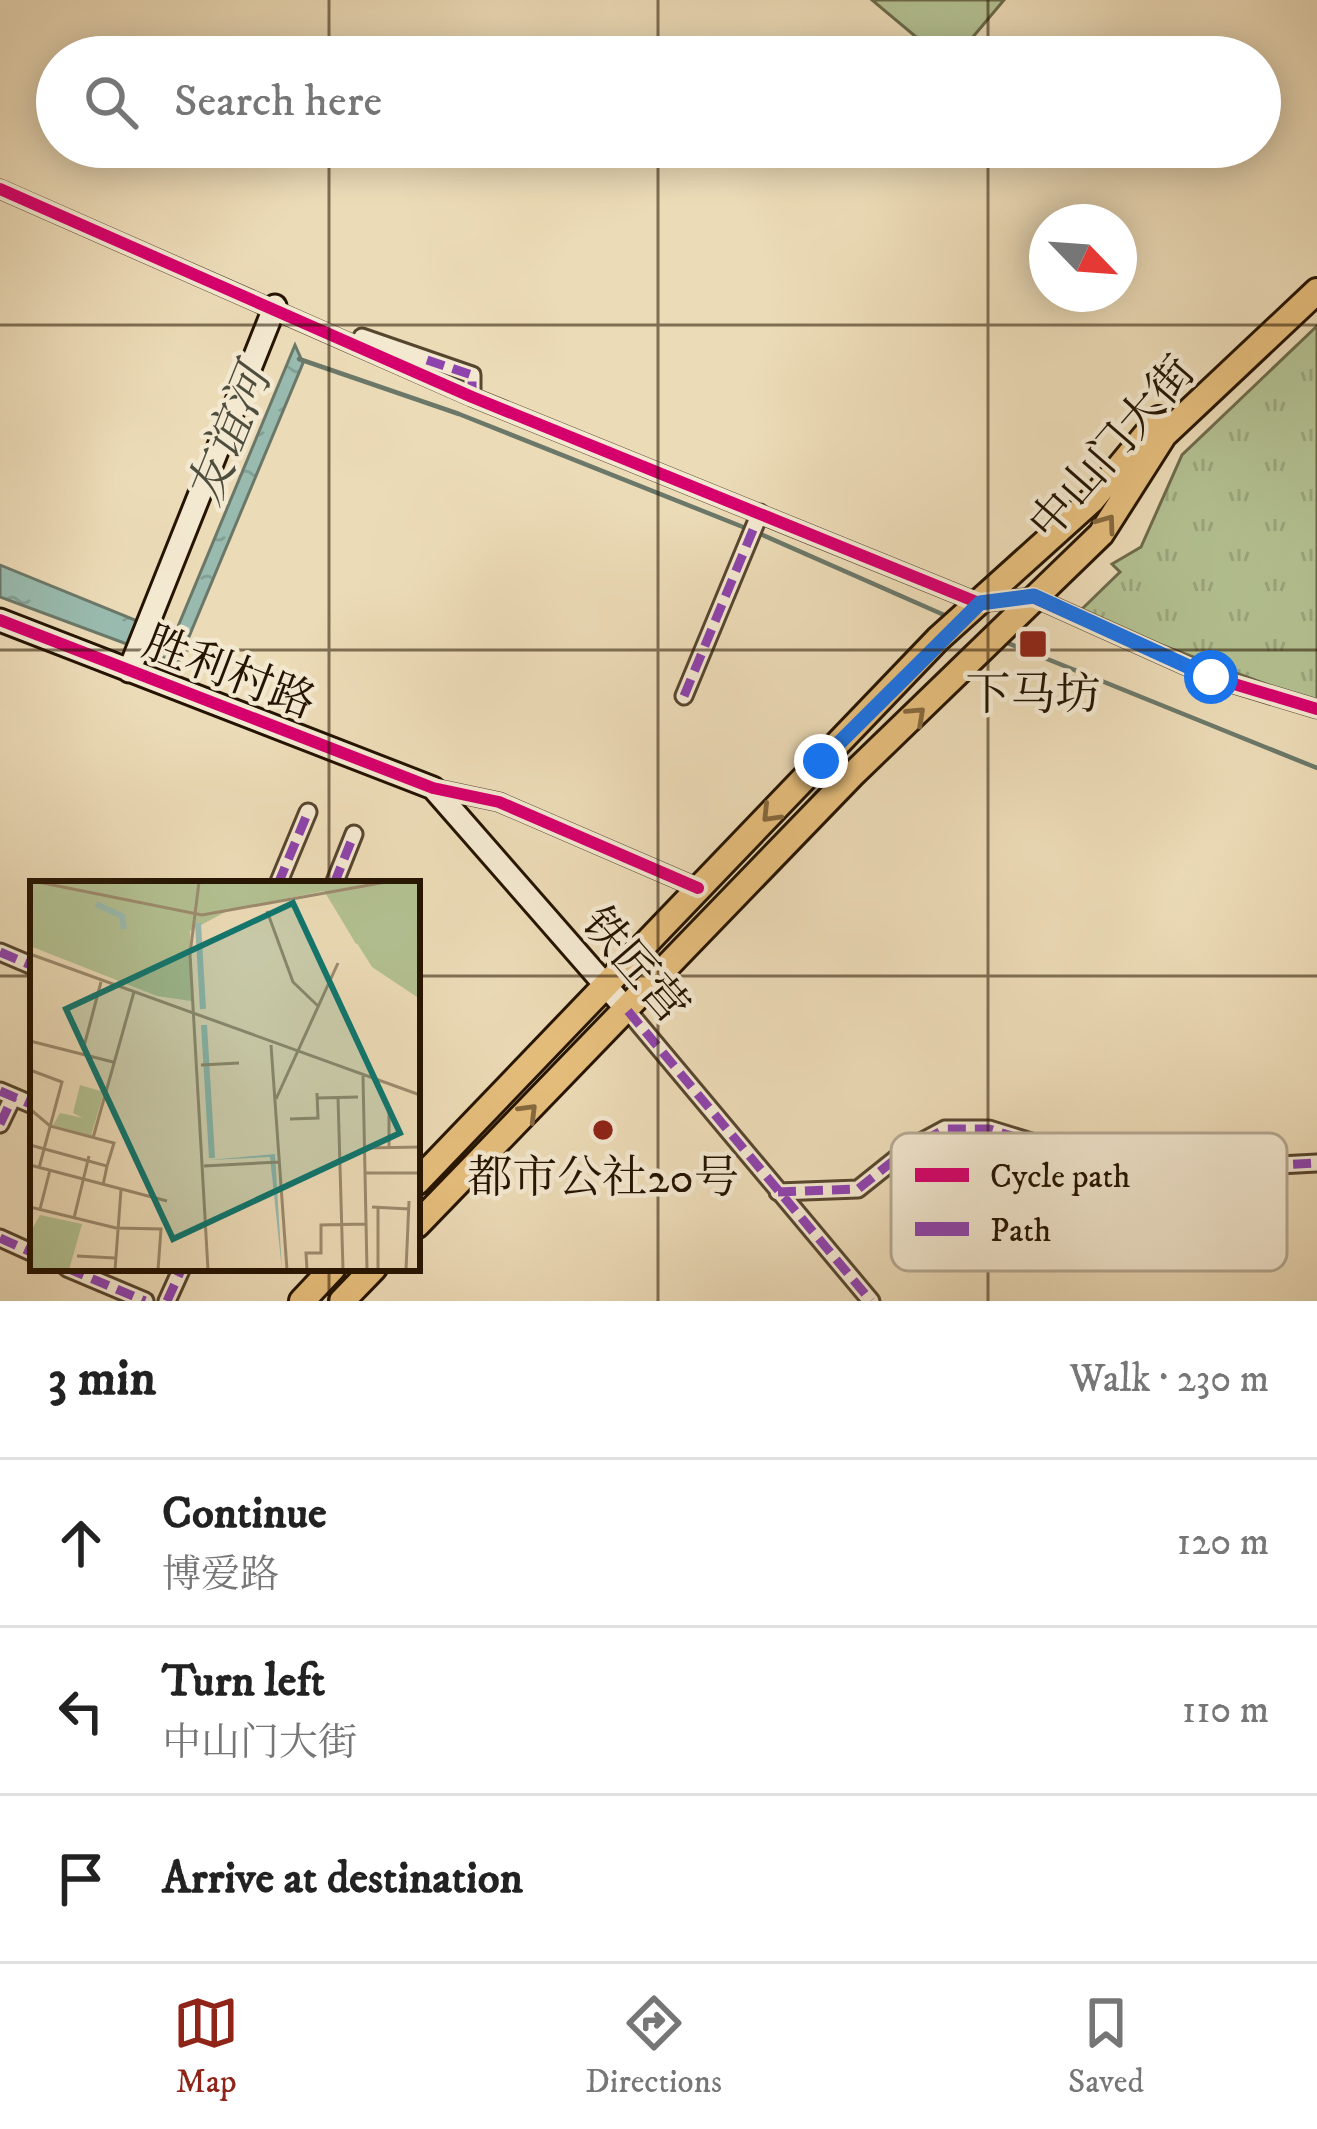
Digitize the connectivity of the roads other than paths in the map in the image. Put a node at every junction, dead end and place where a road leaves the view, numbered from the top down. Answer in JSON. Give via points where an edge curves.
{"nodes":[{"id":1,"x":0,"y":189,"type":"edge"},
{"id":2,"x":1317,"y":272,"type":"edge"},
{"id":3,"x":1317,"y":291,"type":"edge"},
{"id":4,"x":274,"y":306,"type":"junction"},
{"id":5,"x":758,"y":518,"type":"junction"},
{"id":6,"x":1034,"y":596,"type":"junction"},
{"id":7,"x":980,"y":603,"type":"junction"},
{"id":8,"x":0,"y":620,"type":"edge"},
{"id":9,"x":132,"y":662,"type":"junction"},
{"id":10,"x":684,"y":696,"type":"dead end"},
{"id":11,"x":1317,"y":710,"type":"edge"},
{"id":12,"x":434,"y":788,"type":"junction"},
{"id":13,"x":308,"y":812,"type":"dead end"},
{"id":14,"x":354,"y":834,"type":"dead end"},
{"id":15,"x":279,"y":881,"type":"edge"},
{"id":16,"x":335,"y":881,"type":"edge"},
{"id":17,"x":698,"y":888,"type":"junction"},
{"id":18,"x":0,"y":952,"type":"edge"},
{"id":19,"x":30,"y":965,"type":"edge"},
{"id":20,"x":606,"y":990,"type":"junction"},
{"id":21,"x":628,"y":1011,"type":"junction"},
{"id":22,"x":6,"y":1094,"type":"edge"},
{"id":23,"x":0,"y":1124,"type":"edge"},
{"id":24,"x":937,"y":1133,"type":"edge"},
{"id":25,"x":1002,"y":1133,"type":"edge"},
{"id":26,"x":891,"y":1162,"type":"edge"},
{"id":27,"x":1317,"y":1163,"type":"edge"},
{"id":28,"x":1287,"y":1165,"type":"edge"},
{"id":29,"x":420,"y":1179,"type":"edge"},
{"id":30,"x":778,"y":1192,"type":"junction"},
{"id":31,"x":420,"y":1222,"type":"edge"},
{"id":32,"x":0,"y":1238,"type":"edge"},
{"id":33,"x":30,"y":1252,"type":"edge"},
{"id":34,"x":75,"y":1271,"type":"edge"},
{"id":35,"x":181,"y":1271,"type":"edge"},
{"id":36,"x":330,"y":1271,"type":"edge"},
{"id":37,"x":371,"y":1271,"type":"edge"},
{"id":38,"x":145,"y":1301,"type":"edge"},
{"id":39,"x":167,"y":1301,"type":"edge"},
{"id":40,"x":302,"y":1301,"type":"edge"},
{"id":41,"x":342,"y":1301,"type":"edge"},
{"id":42,"x":871,"y":1301,"type":"edge"}],
"edges":[{"from":1,"to":4,"type":"street"},
{"from":2,"to":7,"type":"main road","name":"中山门大街"},
{"from":6,"to":3,"type":"main road","name":"中山门大街","one_way":true,"via":[[1102,534],[1163,435]]},
{"from":4,"to":5,"type":"street"},
{"from":4,"to":9,"type":"street"},
{"from":5,"to":7,"type":"street"},
{"from":5,"to":10,"type":"street"},
{"from":6,"to":7,"type":"street"},
{"from":6,"to":11,"type":"street","via":[[1211,677]]},
{"from":21,"to":6,"type":"main road","name":"中山门大街","one_way":true},
{"from":7,"to":17,"type":"main road","name":"中山门大街","one_way":true},
{"from":8,"to":9,"type":"street","name":"胜利村路"},
{"from":9,"to":12,"type":"street","name":"胜利村路"},
{"from":12,"to":17,"type":"street","via":[[499,802]]},
{"from":12,"to":20,"type":"street","name":"铁匠营"},
{"from":13,"to":15,"type":"street"},
{"from":14,"to":16,"type":"street"},
{"from":17,"to":20,"type":"main road","name":"中山门大街"},
{"from":18,"to":19,"type":"street"},
{"from":20,"to":21,"type":"street","name":"铁匠营"},
{"from":20,"to":29,"type":"main road","name":"中山门大街"},
{"from":21,"to":30,"type":"street","name":"铁匠营"},
{"from":31,"to":21,"type":"main road","name":"中山门大街","one_way":true},
{"from":22,"to":23,"type":"street"},
{"from":24,"to":25,"type":"street"},
{"from":26,"to":30,"type":"street","via":[[858,1189]]},
{"from":27,"to":28,"type":"street"},
{"from":30,"to":42,"type":"street","name":"铁匠营"},
{"from":32,"to":33,"type":"street"},
{"from":34,"to":38,"type":"street"},
{"from":35,"to":39,"type":"street"},
{"from":36,"to":40,"type":"main road"},
{"from":37,"to":41,"type":"main road"}]}
